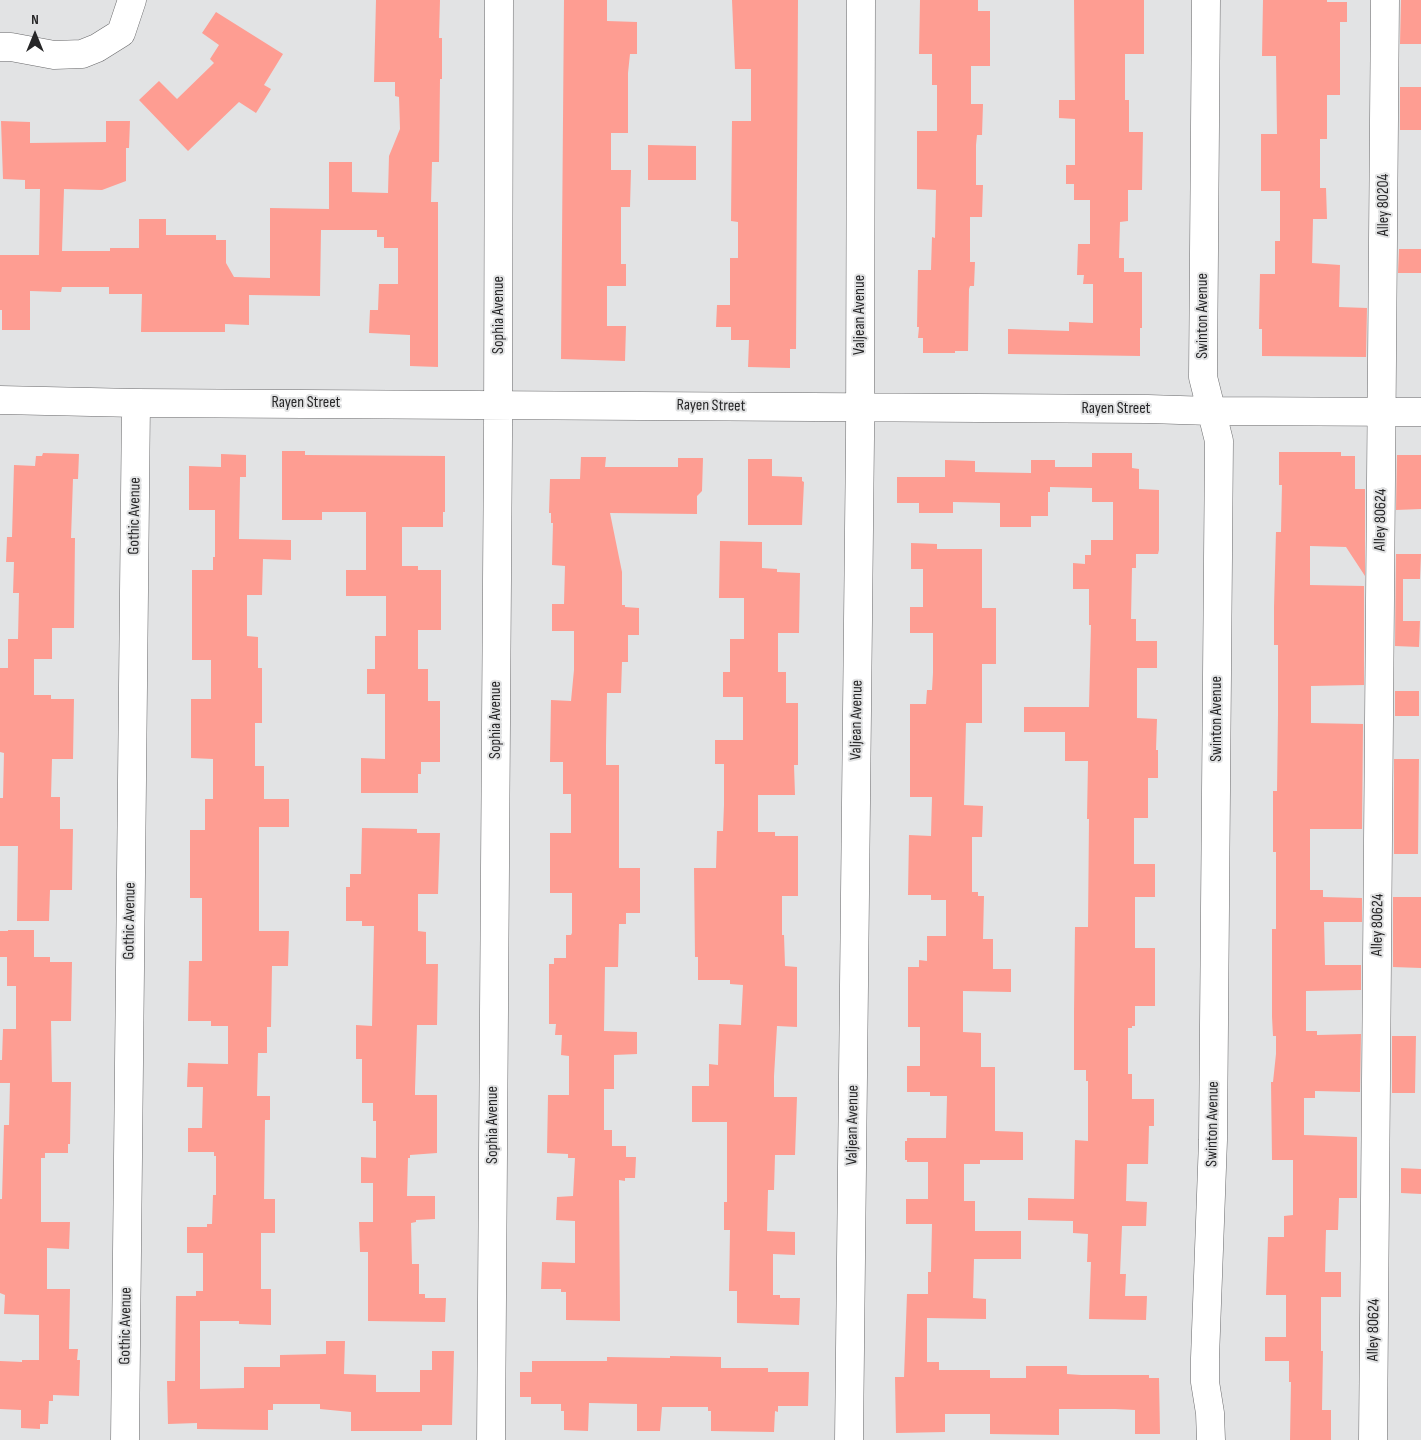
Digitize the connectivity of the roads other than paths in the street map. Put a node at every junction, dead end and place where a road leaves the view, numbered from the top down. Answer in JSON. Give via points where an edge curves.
{"nodes":[{"id":1,"x":132,"y":0,"type":"edge"},
{"id":2,"x":499,"y":0,"type":"edge"},
{"id":3,"x":861,"y":0,"type":"edge"},
{"id":4,"x":1206,"y":0,"type":"edge"},
{"id":5,"x":1386,"y":0,"type":"edge"},
{"id":6,"x":0,"y":47,"type":"edge"},
{"id":7,"x":0,"y":400,"type":"edge"},
{"id":8,"x":136,"y":402,"type":"junction"},
{"id":9,"x":498,"y":404,"type":"junction"},
{"id":10,"x":860,"y":408,"type":"junction"},
{"id":11,"x":1212,"y":411,"type":"junction"},
{"id":12,"x":1382,"y":411,"type":"junction"},
{"id":13,"x":1421,"y":412,"type":"edge"},
{"id":14,"x":125,"y":1440,"type":"edge"},
{"id":15,"x":491,"y":1440,"type":"edge"},
{"id":16,"x":849,"y":1440,"type":"edge"},
{"id":17,"x":1211,"y":1440,"type":"edge"},
{"id":18,"x":1373,"y":1440,"type":"edge"}],
"edges":[{"from":1,"to":6,"type":"street","via":[[121,33],[82,54],[54,55]]},
{"from":2,"to":9,"type":"street","name":"Sophia Avenue"},
{"from":3,"to":10,"type":"street","name":"Valjean Avenue"},
{"from":4,"to":11,"type":"street","name":"Swinton Avenue","via":[[1202,377]]},
{"from":5,"to":12,"type":"street","name":"Alley 80204"},
{"from":7,"to":8,"type":"street","name":"Rayen Street"},
{"from":8,"to":9,"type":"street","name":"Rayen Street"},
{"from":8,"to":14,"type":"street","name":"Gothic Avenue"},
{"from":9,"to":10,"type":"street","name":"Rayen Street"},
{"from":9,"to":15,"type":"street","name":"Sophia Avenue"},
{"from":10,"to":11,"type":"street","name":"Rayen Street"},
{"from":10,"to":16,"type":"street","name":"Valjean Avenue"},
{"from":11,"to":12,"type":"street","name":"Rayen Street"},
{"from":11,"to":17,"type":"street","name":"Swinton Avenue","via":[[1219,441],[1214,1140],[1205,1358]]},
{"from":12,"to":13,"type":"street","name":"Rayen Street"},
{"from":12,"to":18,"type":"street","name":"Alley 80624"}]}
